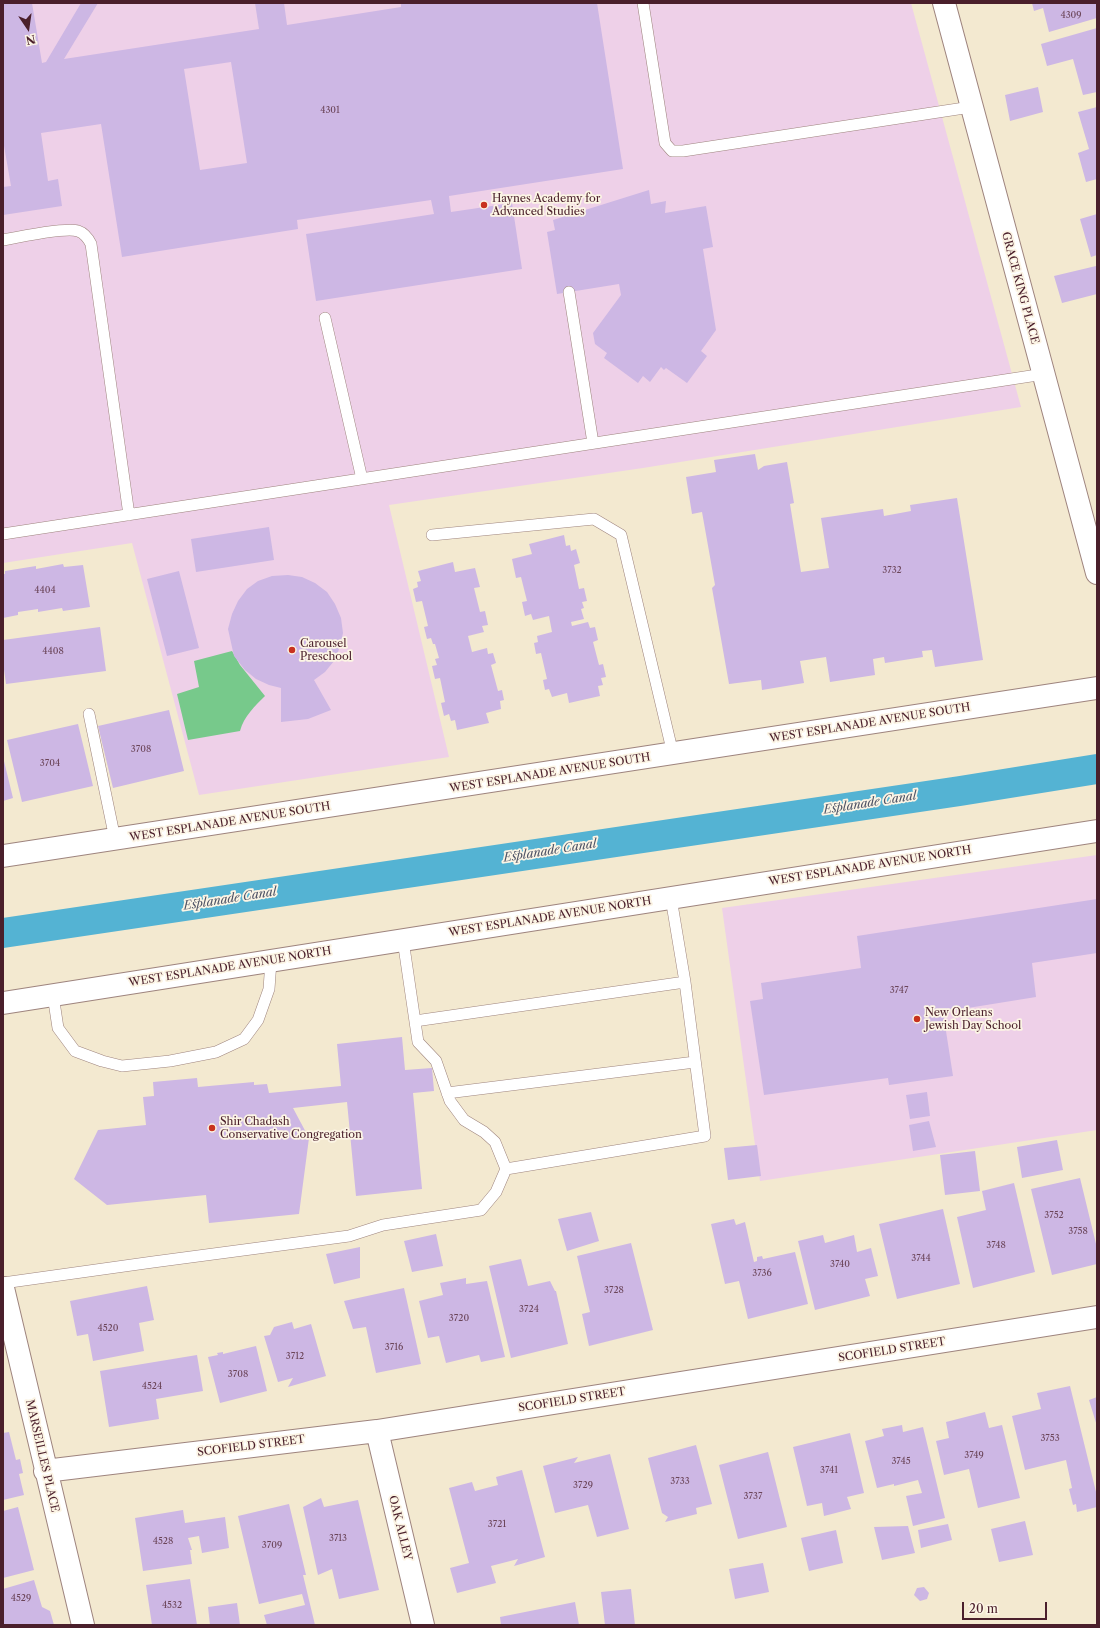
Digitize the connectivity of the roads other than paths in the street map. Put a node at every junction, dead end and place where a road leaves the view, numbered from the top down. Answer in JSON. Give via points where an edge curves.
{"nodes":[{"id":1,"x":643,"y":3,"type":"edge"},
{"id":2,"x":944,"y":3,"type":"edge"},
{"id":3,"x":971,"y":107,"type":"junction"},
{"id":4,"x":3,"y":240,"type":"edge"},
{"id":5,"x":569,"y":292,"type":"dead end"},
{"id":6,"x":325,"y":318,"type":"dead end"},
{"id":7,"x":1044,"y":374,"type":"junction"},
{"id":8,"x":593,"y":443,"type":"junction"},
{"id":9,"x":362,"y":479,"type":"junction"},
{"id":10,"x":129,"y":515,"type":"junction"},
{"id":11,"x":3,"y":534,"type":"edge"},
{"id":12,"x":432,"y":535,"type":"dead end"},
{"id":13,"x":1097,"y":573,"type":"edge"},
{"id":14,"x":1097,"y":688,"type":"edge"},
{"id":15,"x":89,"y":714,"type":"dead end"},
{"id":16,"x":674,"y":754,"type":"junction"},
{"id":17,"x":1097,"y":831,"type":"edge"},
{"id":18,"x":115,"y":839,"type":"junction"},
{"id":19,"x":3,"y":856,"type":"edge"},
{"id":20,"x":672,"y":898,"type":"junction"},
{"id":21,"x":403,"y":940,"type":"junction"},
{"id":22,"x":270,"y":961,"type":"junction"},
{"id":23,"x":684,"y":982,"type":"junction"},
{"id":24,"x":53,"y":995,"type":"junction"},
{"id":25,"x":3,"y":1003,"type":"edge"},
{"id":26,"x":415,"y":1021,"type":"junction"},
{"id":27,"x":695,"y":1062,"type":"junction"},
{"id":28,"x":447,"y":1093,"type":"junction"},
{"id":29,"x":506,"y":1169,"type":"junction"},
{"id":30,"x":3,"y":1283,"type":"edge"},
{"id":31,"x":3,"y":1288,"type":"edge"},
{"id":32,"x":1097,"y":1317,"type":"edge"},
{"id":33,"x":377,"y":1431,"type":"junction"},
{"id":34,"x":45,"y":1471,"type":"junction"},
{"id":35,"x":83,"y":1625,"type":"edge"},
{"id":36,"x":423,"y":1625,"type":"edge"}],
"edges":[{"from":1,"to":3,"type":"lane","via":[[665,143],[672,151]]},
{"from":2,"to":3,"type":"main road","name":"GRACE KING PLACE"},
{"from":3,"to":7,"type":"main road","name":"GRACE KING PLACE"},
{"from":4,"to":10,"type":"lane","via":[[67,230],[78,231],[92,244]]},
{"from":5,"to":8,"type":"lane"},
{"from":6,"to":9,"type":"lane"},
{"from":7,"to":8,"type":"lane"},
{"from":7,"to":13,"type":"main road","name":"GRACE KING PLACE"},
{"from":8,"to":9,"type":"lane"},
{"from":9,"to":10,"type":"lane"},
{"from":10,"to":11,"type":"lane"},
{"from":12,"to":16,"type":"lane","via":[[594,519],[621,535]]},
{"from":14,"to":16,"type":"main road","name":"WEST ESPLANADE AVENUE SOUTH"},
{"from":15,"to":18,"type":"lane"},
{"from":16,"to":18,"type":"main road","name":"WEST ESPLANADE AVENUE SOUTH"},
{"from":17,"to":20,"type":"main road","name":"WEST ESPLANADE AVENUE NORTH"},
{"from":18,"to":19,"type":"main road","name":"WEST ESPLANADE AVENUE SOUTH"},
{"from":20,"to":21,"type":"main road","name":"WEST ESPLANADE AVENUE NORTH"},
{"from":20,"to":23,"type":"lane"},
{"from":21,"to":22,"type":"main road","name":"WEST ESPLANADE AVENUE NORTH"},
{"from":21,"to":26,"type":"lane"},
{"from":22,"to":24,"type":"main road","name":"WEST ESPLANADE AVENUE NORTH"},
{"from":22,"to":24,"type":"lane","via":[[270,989],[258,1020],[244,1039],[216,1052],[170,1060],[122,1066],[75,1051],[58,1028]]},
{"from":23,"to":26,"type":"lane"},
{"from":23,"to":27,"type":"lane"},
{"from":24,"to":25,"type":"main road","name":"WEST ESPLANADE AVENUE NORTH"},
{"from":26,"to":28,"type":"lane","via":[[418,1042],[436,1061]]},
{"from":27,"to":28,"type":"lane"},
{"from":27,"to":29,"type":"lane","via":[[705,1136]]},
{"from":28,"to":29,"type":"lane","via":[[464,1120],[495,1142]]},
{"from":29,"to":30,"type":"lane","via":[[496,1192],[481,1210],[383,1225],[349,1236]]},
{"from":31,"to":34,"type":"main road","name":"MARSEILLES PLACE"},
{"from":32,"to":33,"type":"main road","name":"SCOFIELD STREET"},
{"from":33,"to":34,"type":"main road","name":"SCOFIELD STREET"},
{"from":33,"to":36,"type":"main road","name":"OAK ALLEY"},
{"from":34,"to":35,"type":"main road","name":"MARSEILLES PLACE"}]}
